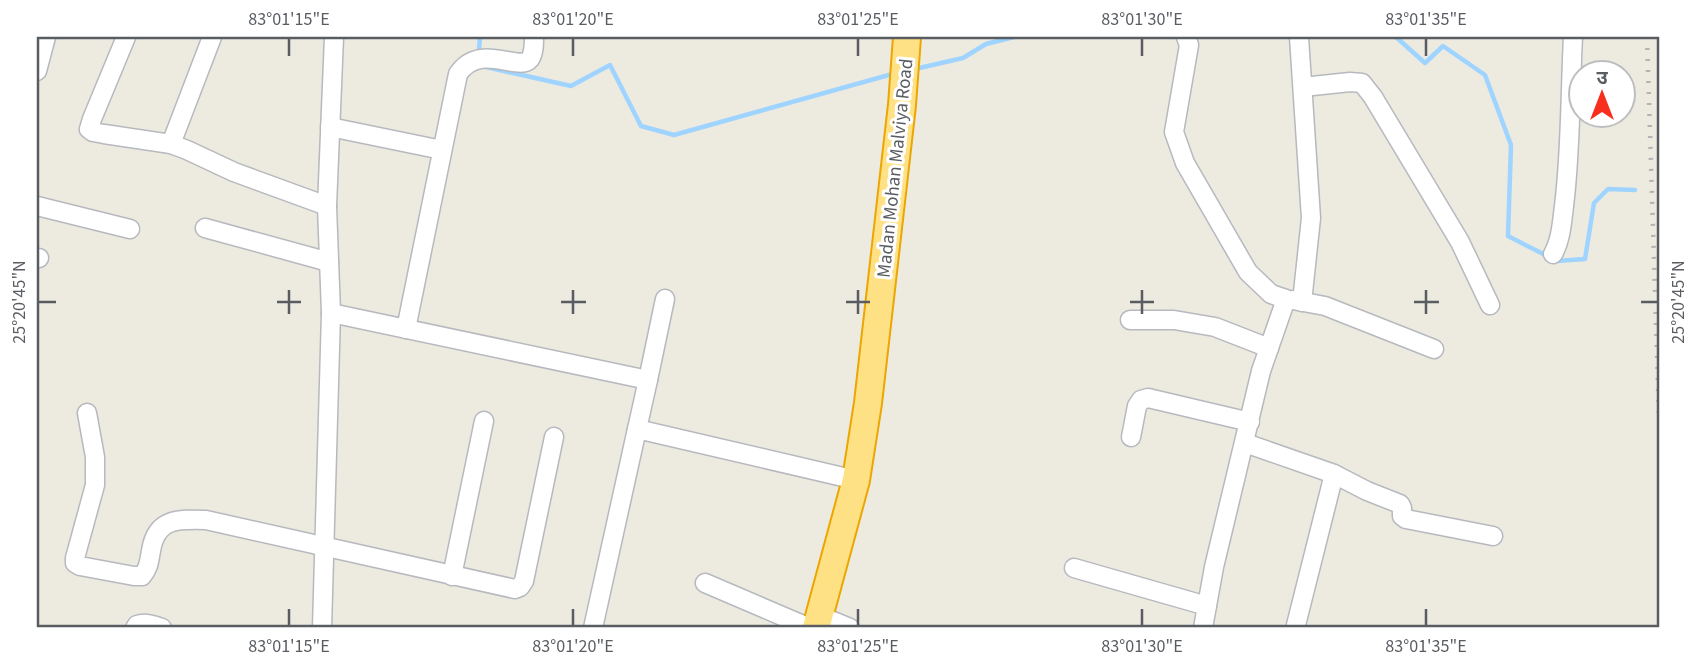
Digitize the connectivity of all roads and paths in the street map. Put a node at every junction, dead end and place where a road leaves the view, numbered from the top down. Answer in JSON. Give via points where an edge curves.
{"nodes":[{"id":1,"x":46,"y":37,"type":"edge"},
{"id":2,"x":125,"y":37,"type":"edge"},
{"id":3,"x":212,"y":37,"type":"edge"},
{"id":4,"x":334,"y":37,"type":"edge"},
{"id":5,"x":534,"y":37,"type":"edge"},
{"id":6,"x":1186,"y":37,"type":"edge"},
{"id":7,"x":1299,"y":37,"type":"edge"},
{"id":8,"x":1573,"y":37,"type":"edge"},
{"id":9,"x":910,"y":46,"type":"edge"},
{"id":10,"x":37,"y":71,"type":"edge"},
{"id":11,"x":1303,"y":87,"type":"junction"},
{"id":12,"x":907,"y":103,"type":"junction"},
{"id":13,"x":330,"y":127,"type":"junction"},
{"id":14,"x":171,"y":144,"type":"junction"},
{"id":15,"x":442,"y":150,"type":"junction"},
{"id":16,"x":37,"y":206,"type":"edge"},
{"id":17,"x":327,"y":206,"type":"junction"},
{"id":18,"x":205,"y":228,"type":"dead end"},
{"id":19,"x":130,"y":229,"type":"dead end"},
{"id":20,"x":1553,"y":254,"type":"dead end"},
{"id":21,"x":329,"y":262,"type":"junction"},
{"id":22,"x":665,"y":299,"type":"dead end"},
{"id":23,"x":1294,"y":300,"type":"junction"},
{"id":24,"x":1490,"y":305,"type":"dead end"},
{"id":25,"x":331,"y":313,"type":"junction"},
{"id":26,"x":1130,"y":320,"type":"dead end"},
{"id":27,"x":406,"y":329,"type":"junction"},
{"id":28,"x":1269,"y":348,"type":"junction"},
{"id":29,"x":1434,"y":349,"type":"dead end"},
{"id":30,"x":648,"y":380,"type":"junction"},
{"id":31,"x":87,"y":413,"type":"dead end"},
{"id":32,"x":484,"y":421,"type":"dead end"},
{"id":33,"x":1250,"y":422,"type":"junction"},
{"id":34,"x":638,"y":429,"type":"junction"},
{"id":35,"x":554,"y":437,"type":"dead end"},
{"id":36,"x":1131,"y":437,"type":"dead end"},
{"id":37,"x":1245,"y":443,"type":"junction"},
{"id":38,"x":1334,"y":474,"type":"junction"},
{"id":39,"x":856,"y":480,"type":"junction"},
{"id":40,"x":1493,"y":536,"type":"dead end"},
{"id":41,"x":323,"y":546,"type":"junction"},
{"id":42,"x":1074,"y":568,"type":"dead end"},
{"id":43,"x":452,"y":576,"type":"junction"},
{"id":44,"x":705,"y":583,"type":"dead end"},
{"id":45,"x":1207,"y":606,"type":"junction"},
{"id":46,"x":1296,"y":625,"type":"dead end"},
{"id":47,"x":828,"y":627,"type":"edge"},
{"id":48,"x":135,"y":628,"type":"edge"},
{"id":49,"x":162,"y":628,"type":"edge"},
{"id":50,"x":321,"y":628,"type":"edge"},
{"id":51,"x":593,"y":628,"type":"edge"},
{"id":52,"x":1203,"y":628,"type":"edge"}],
"edges":[{"from":1,"to":10,"type":"street"},
{"from":2,"to":14,"type":"street","via":[[89,129]]},
{"from":3,"to":14,"type":"street"},
{"from":4,"to":13,"type":"street"},
{"from":5,"to":15,"type":"street","via":[[527,62],[482,59],[467,64],[458,74]]},
{"from":6,"to":23,"type":"street","via":[[1189,45],[1174,132],[1185,163],[1248,272],[1271,294]]},
{"from":7,"to":11,"type":"street"},
{"from":8,"to":20,"type":"street","via":[[1567,182]]},
{"from":9,"to":12,"type":"highway","name":"Madan Mohan Malviya Road"},
{"from":11,"to":23,"type":"street","via":[[1311,218]]},
{"from":11,"to":24,"type":"street","via":[[1362,83],[1460,242]]},
{"from":12,"to":39,"type":"highway","name":"Madan Mohan Malviya Road"},
{"from":12,"to":47,"type":"highway","name":"Madan Mohan Malviya Road","via":[[896,274],[868,494],[850,567]]},
{"from":13,"to":15,"type":"street"},
{"from":13,"to":17,"type":"street"},
{"from":14,"to":17,"type":"street"},
{"from":15,"to":27,"type":"street"},
{"from":16,"to":19,"type":"street"},
{"from":17,"to":21,"type":"street"},
{"from":18,"to":21,"type":"street"},
{"from":21,"to":25,"type":"street"},
{"from":22,"to":30,"type":"street"},
{"from":23,"to":28,"type":"street"},
{"from":23,"to":29,"type":"street","via":[[1325,306]]},
{"from":25,"to":27,"type":"street"},
{"from":25,"to":41,"type":"street"},
{"from":26,"to":28,"type":"street","via":[[1174,320],[1215,327]]},
{"from":27,"to":30,"type":"street"},
{"from":28,"to":33,"type":"street"},
{"from":30,"to":34,"type":"street"},
{"from":31,"to":41,"type":"street","via":[[95,485],[75,558],[80,566],[142,576],[148,569],[157,530],[165,523],[187,519]]},
{"from":32,"to":43,"type":"street"},
{"from":33,"to":36,"type":"street","via":[[1148,398],[1137,406]]},
{"from":33,"to":37,"type":"street"},
{"from":34,"to":39,"type":"street"},
{"from":34,"to":51,"type":"street"},
{"from":35,"to":43,"type":"street","via":[[520,587],[509,589]]},
{"from":37,"to":38,"type":"street"},
{"from":37,"to":45,"type":"street"},
{"from":38,"to":40,"type":"street","via":[[1400,504],[1406,519]]},
{"from":38,"to":46,"type":"street"},
{"from":39,"to":47,"type":"highway","name":"Madan Mohan Malviya Road"},
{"from":41,"to":43,"type":"street"},
{"from":41,"to":50,"type":"street"},
{"from":42,"to":45,"type":"street"},
{"from":44,"to":47,"type":"street"},
{"from":45,"to":52,"type":"street"},
{"from":48,"to":49,"type":"street","via":[[141,623]]}]}
